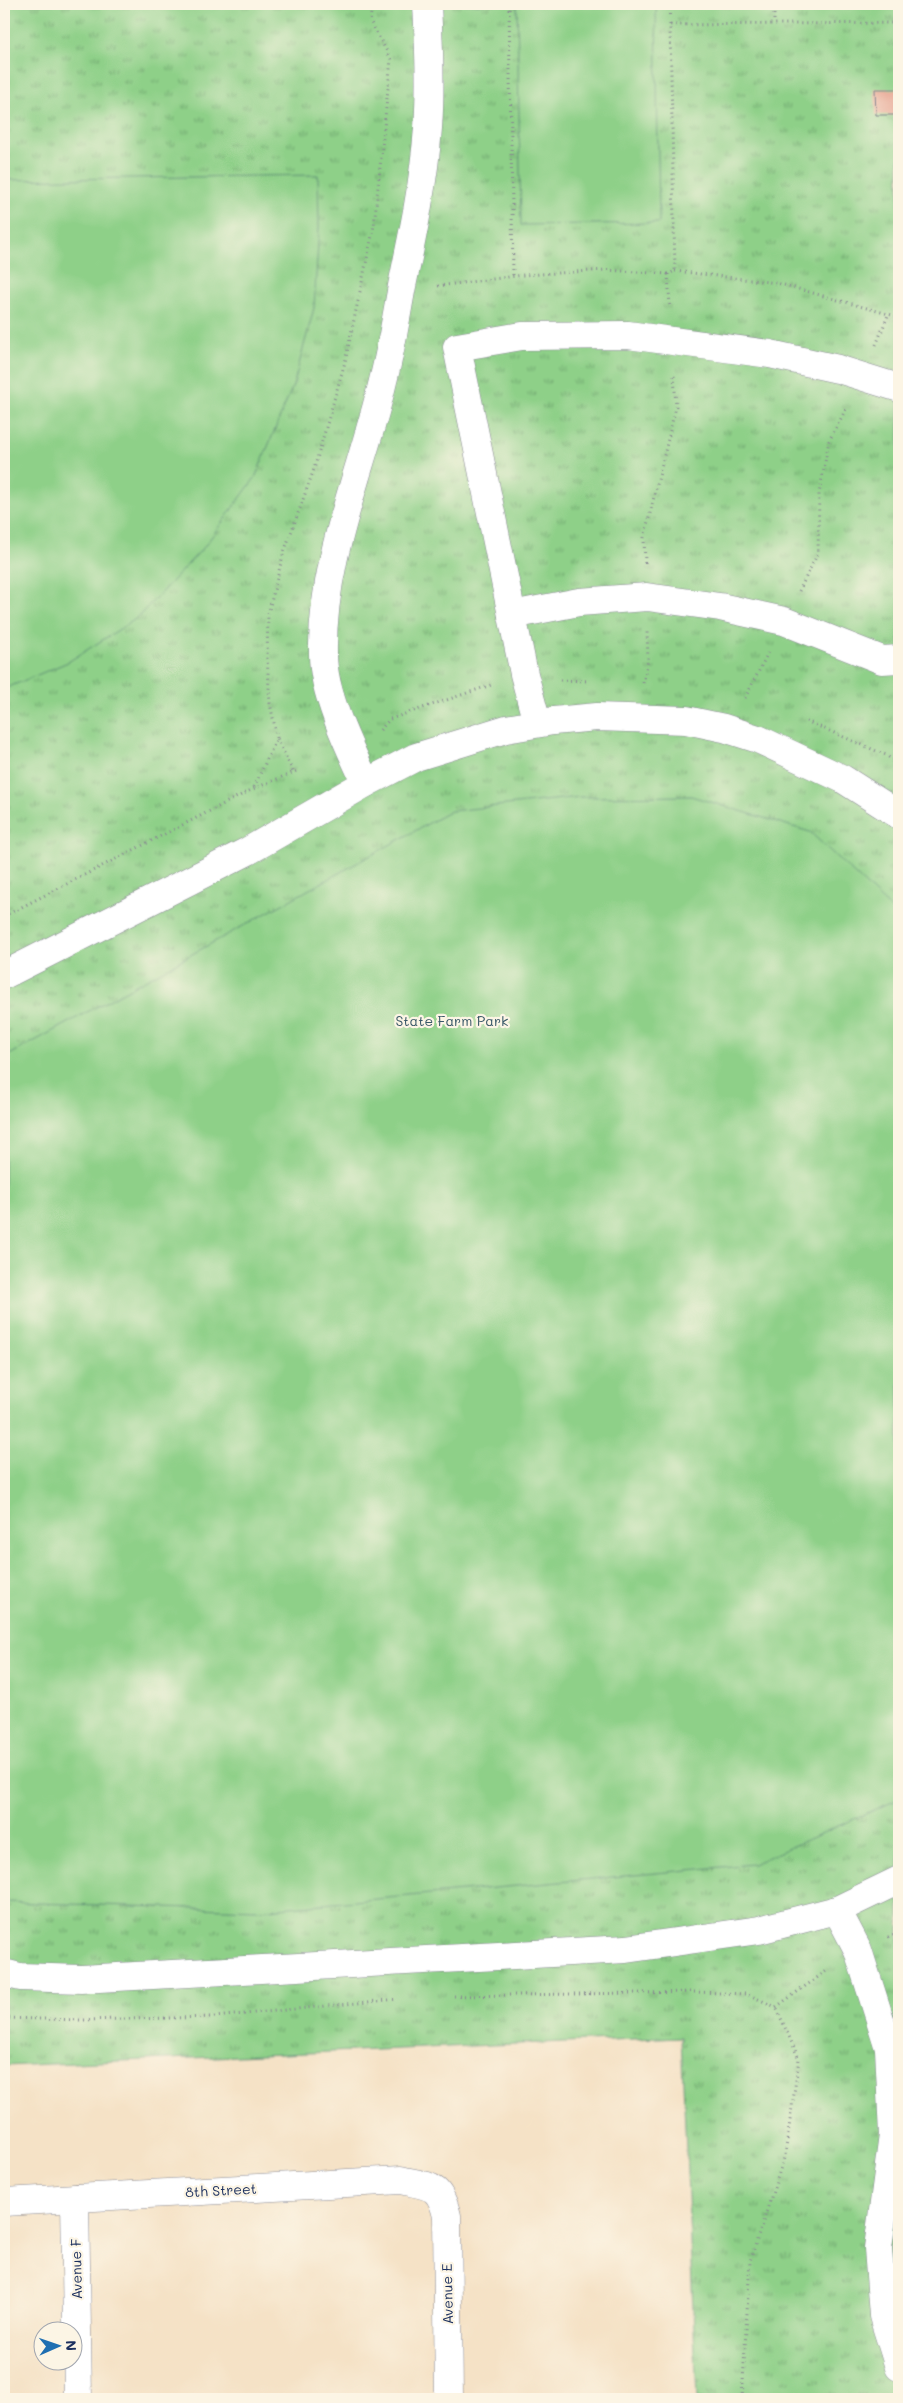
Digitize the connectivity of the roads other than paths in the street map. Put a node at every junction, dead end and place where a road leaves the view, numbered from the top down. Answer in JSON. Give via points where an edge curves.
{"nodes":[{"id":1,"x":426,"y":4,"type":"edge"},
{"id":2,"x":899,"y":388,"type":"edge"},
{"id":3,"x":512,"y":615,"type":"junction"},
{"id":4,"x":899,"y":659,"type":"edge"},
{"id":5,"x":537,"y":723,"type":"junction"},
{"id":6,"x":366,"y":783,"type":"junction"},
{"id":7,"x":899,"y":815,"type":"edge"},
{"id":8,"x":4,"y":975,"type":"edge"},
{"id":9,"x":899,"y":1880,"type":"edge"},
{"id":10,"x":837,"y":1910,"type":"junction"},
{"id":11,"x":4,"y":1973,"type":"edge"},
{"id":12,"x":437,"y":2192,"type":"joint"},
{"id":13,"x":75,"y":2198,"type":"junction"},
{"id":14,"x":4,"y":2202,"type":"edge"},
{"id":15,"x":899,"y":2367,"type":"edge"},
{"id":16,"x":78,"y":2399,"type":"edge"},
{"id":17,"x":449,"y":2399,"type":"edge"}],
"edges":[{"from":1,"to":6,"type":"street","via":[[430,65],[422,189],[383,381],[334,560],[324,610],[326,681],[348,745]]},
{"from":2,"to":3,"type":"street","via":[[838,369],[770,354],[672,340],[573,334],[522,336],[457,347]]},
{"from":3,"to":4,"type":"street","via":[[578,602],[647,597],[720,607],[784,621],[882,660]]},
{"from":3,"to":5,"type":"street"},
{"from":5,"to":6,"type":"street","via":[[506,729],[416,757]]},
{"from":5,"to":7,"type":"street","via":[[598,716],[686,720],[724,728],[758,739],[843,779]]},
{"from":6,"to":8,"type":"street","via":[[248,851]]},
{"from":9,"to":10,"type":"street"},
{"from":10,"to":11,"type":"street","via":[[759,1930],[626,1949],[81,1979],[20,1977]]},
{"from":10,"to":15,"type":"street","via":[[858,1950],[890,2048],[893,2135],[878,2248],[883,2316]]},
{"from":12,"to":13,"type":"street","name":"8th Street","via":[[433,2188],[400,2180]]},
{"from":12,"to":17,"type":"street","name":"Avenue E","via":[[442,2197],[447,2216]]},
{"from":13,"to":14,"type":"street","name":"8th Street"},
{"from":13,"to":16,"type":"street","name":"Avenue F"}]}
